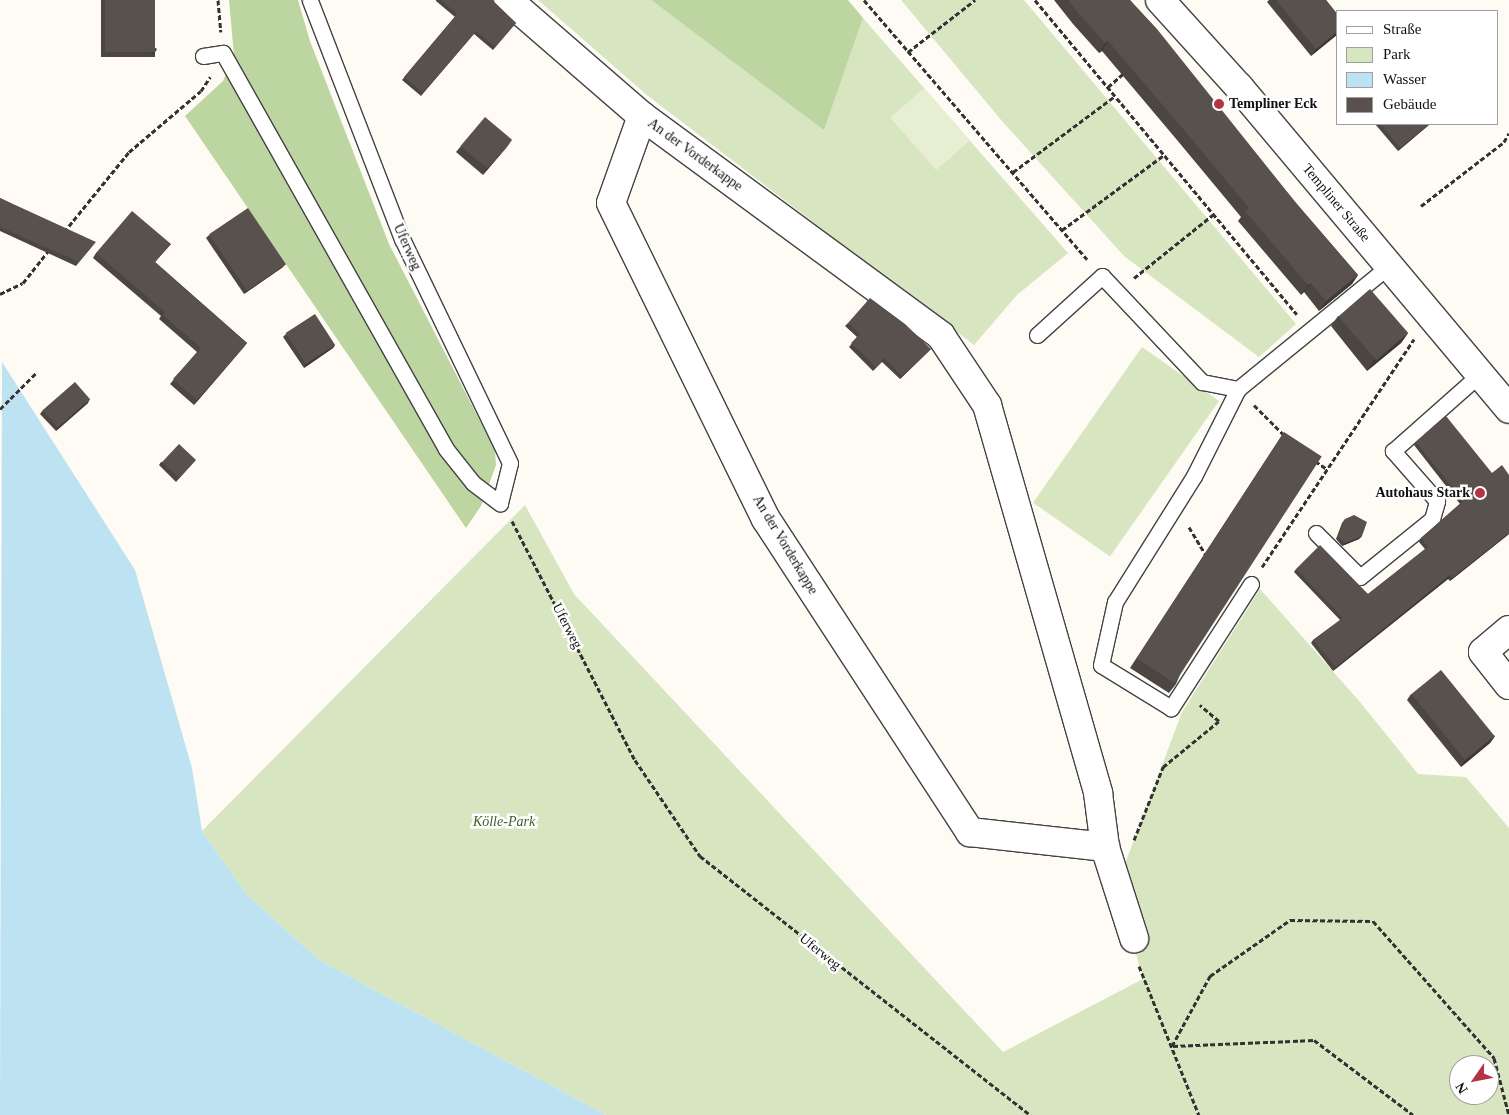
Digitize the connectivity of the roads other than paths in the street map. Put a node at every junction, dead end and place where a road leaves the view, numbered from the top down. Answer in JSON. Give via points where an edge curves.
{"nodes":[{"id":1,"x":310,"y":0,"type":"edge"},
{"id":2,"x":508,"y":0,"type":"edge"},
{"id":3,"x":1160,"y":0,"type":"edge"},
{"id":4,"x":203,"y":56,"type":"dead end"},
{"id":5,"x":642,"y":116,"type":"junction"},
{"id":6,"x":1389,"y":266,"type":"junction"},
{"id":7,"x":1038,"y":335,"type":"dead end"},
{"id":8,"x":1480,"y":374,"type":"junction"},
{"id":9,"x":1238,"y":389,"type":"junction"},
{"id":10,"x":1509,"y":409,"type":"edge"},
{"id":11,"x":1316,"y":533,"type":"dead end"},
{"id":12,"x":1251,"y":584,"type":"edge"},
{"id":13,"x":1509,"y":630,"type":"edge"},
{"id":14,"x":1509,"y":685,"type":"edge"},
{"id":15,"x":1105,"y":848,"type":"junction"},
{"id":16,"x":1134,"y":938,"type":"road end"}],
"edges":[{"from":1,"to":4,"type":"lane","name":"Uferweg","via":[[402,240],[510,463],[500,504],[473,483],[446,449],[223,53]]},
{"from":2,"to":5,"type":"street","name":"An der Vorderkappe"},
{"from":3,"to":6,"type":"street","name":"Templiner Straße","via":[[1239,87]]},
{"from":5,"to":15,"type":"street","name":"An der Vorderkappe","via":[[941,336],[986,405],[1098,794]]},
{"from":5,"to":15,"type":"street","name":"An der Vorderkappe","via":[[611,203],[766,519],[970,832]]},
{"from":6,"to":8,"type":"street","name":"Templiner Straße"},
{"from":6,"to":9,"type":"lane"},
{"from":7,"to":9,"type":"lane","via":[[1102,276],[1202,382]]},
{"from":8,"to":10,"type":"street","name":"Templiner Straße"},
{"from":8,"to":11,"type":"lane","via":[[1393,451],[1437,501],[1432,519],[1360,578]]},
{"from":9,"to":12,"type":"lane","via":[[1176,504],[1115,602],[1101,665],[1171,708]]},
{"from":13,"to":14,"type":"street","via":[[1482,652]]},
{"from":15,"to":16,"type":"street","name":"An der Vorderkappe"}]}
